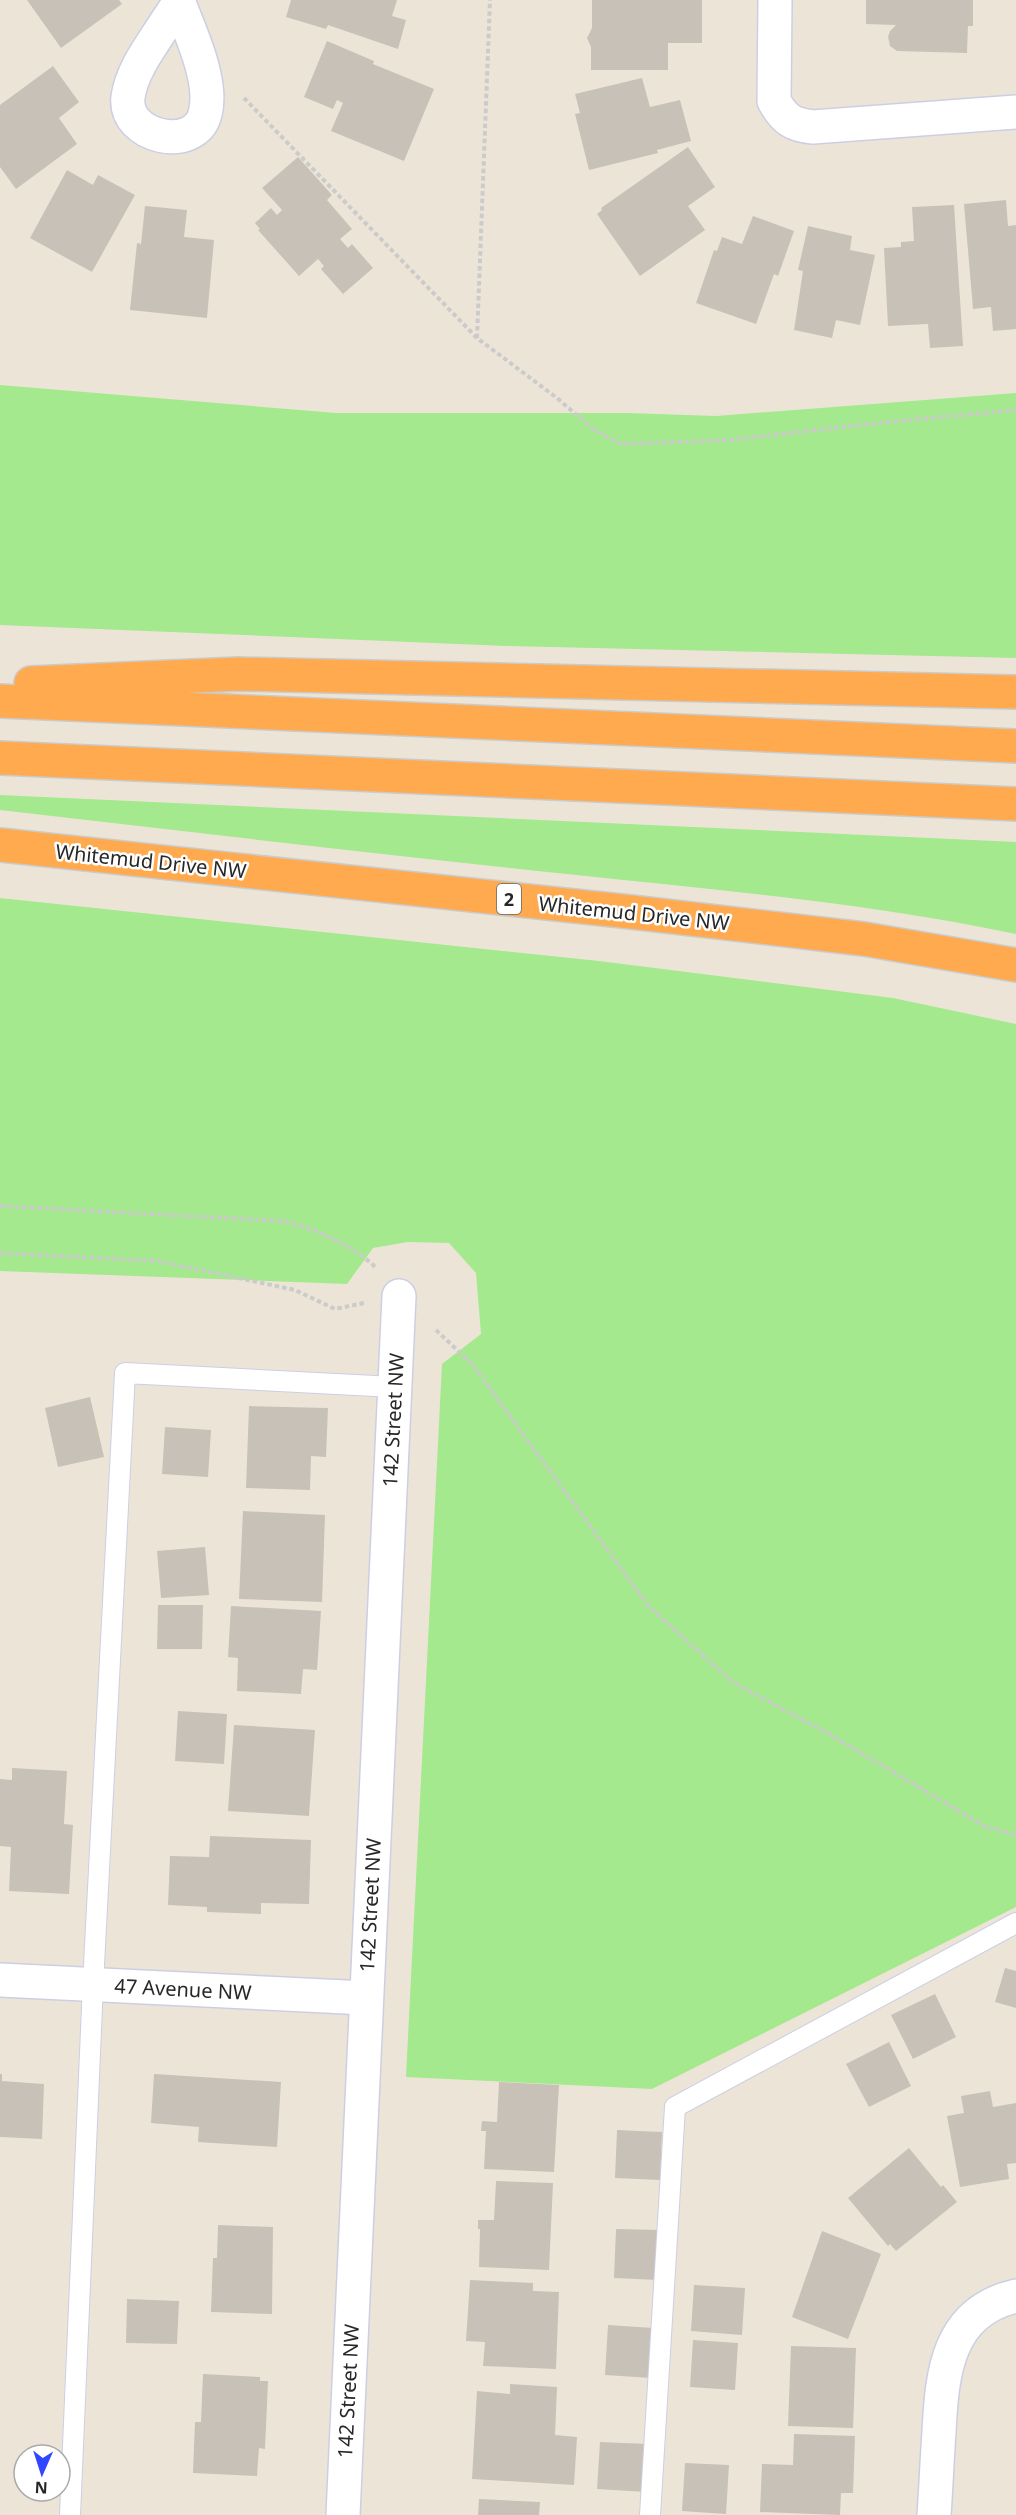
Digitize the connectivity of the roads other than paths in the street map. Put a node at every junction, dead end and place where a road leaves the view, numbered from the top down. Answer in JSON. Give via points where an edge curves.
{"nodes":[{"id":1,"x":775,"y":0,"type":"edge"},
{"id":2,"x":179,"y":1,"type":"edge"},
{"id":3,"x":1016,"y":111,"type":"edge"},
{"id":4,"x":0,"y":684,"type":"edge"},
{"id":5,"x":1016,"y":692,"type":"edge"},
{"id":6,"x":0,"y":701,"type":"edge"},
{"id":7,"x":1016,"y":746,"type":"edge"},
{"id":8,"x":0,"y":758,"type":"edge"},
{"id":9,"x":1016,"y":804,"type":"edge"},
{"id":10,"x":0,"y":845,"type":"edge"},
{"id":11,"x":1016,"y":965,"type":"edge"},
{"id":12,"x":399,"y":1296,"type":"road end"},
{"id":13,"x":394,"y":1387,"type":"junction"},
{"id":14,"x":1016,"y":1923,"type":"edge"},
{"id":15,"x":0,"y":1980,"type":"edge"},
{"id":16,"x":93,"y":1984,"type":"junction"},
{"id":17,"x":366,"y":1998,"type":"junction"},
{"id":18,"x":1005,"y":2300,"type":"edge"},
{"id":19,"x":70,"y":2515,"type":"edge"},
{"id":20,"x":343,"y":2515,"type":"edge"},
{"id":21,"x":650,"y":2515,"type":"edge"},
{"id":22,"x":934,"y":2515,"type":"edge"}],
"edges":[{"from":1,"to":3,"type":"street","via":[[774,101],[782,115],[795,125],[813,127]]},
{"from":2,"to":2,"type":"street","via":[[146,52],[130,84],[128,101],[140,128],[171,137],[198,126],[205,116],[206,91],[197,50]]},
{"from":4,"to":5,"type":"highway","via":[[238,674]]},
{"from":6,"to":7,"type":"highway"},
{"from":8,"to":9,"type":"highway"},
{"from":10,"to":11,"type":"highway","name":"Whitemud Drive NW","number":"2","via":[[841,936]]},
{"from":12,"to":13,"type":"street","name":"142 Street NW"},
{"from":13,"to":16,"type":"lane","via":[[124,1373]]},
{"from":13,"to":17,"type":"street","name":"142 Street NW"},
{"from":14,"to":21,"type":"lane","via":[[675,2107]]},
{"from":15,"to":16,"type":"street","name":"47 Avenue NW"},
{"from":16,"to":17,"type":"street","name":"47 Avenue NW"},
{"from":16,"to":19,"type":"lane"},
{"from":17,"to":20,"type":"street","name":"142 Street NW"},
{"from":18,"to":22,"type":"street","via":[[975,2316],[952,2345],[945,2365]]}]}
